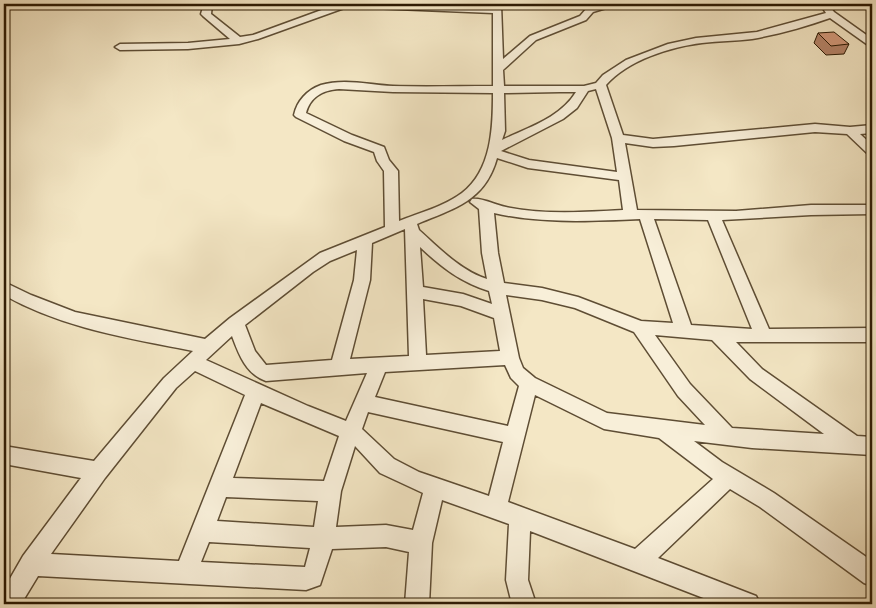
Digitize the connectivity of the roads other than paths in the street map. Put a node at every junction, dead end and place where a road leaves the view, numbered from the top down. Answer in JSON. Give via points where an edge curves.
{"nodes":[{"id":1,"x":208,"y":4,"type":"edge"},
{"id":2,"x":345,"y":4,"type":"edge"},
{"id":3,"x":608,"y":4,"type":"edge"},
{"id":4,"x":659,"y":4,"type":"edge"},
{"id":5,"x":698,"y":4,"type":"edge"},
{"id":6,"x":824,"y":4,"type":"edge"},
{"id":7,"x":497,"y":7,"type":"edge"},
{"id":8,"x":832,"y":14,"type":"junction"},
{"id":9,"x":239,"y":41,"type":"junction"},
{"id":10,"x":872,"y":43,"type":"edge"},
{"id":11,"x":120,"y":47,"type":"dead end"},
{"id":12,"x":498,"y":69,"type":"junction"},
{"id":13,"x":600,"y":86,"type":"junction"},
{"id":14,"x":584,"y":89,"type":"junction"},
{"id":15,"x":499,"y":90,"type":"junction"},
{"id":16,"x":872,"y":129,"type":"edge"},
{"id":17,"x":850,"y":131,"type":"junction"},
{"id":18,"x":618,"y":138,"type":"junction"},
{"id":19,"x":494,"y":151,"type":"junction"},
{"id":20,"x":872,"y":151,"type":"edge"},
{"id":21,"x":625,"y":177,"type":"junction"},
{"id":22,"x":467,"y":196,"type":"junction"},
{"id":23,"x":486,"y":207,"type":"junction"},
{"id":24,"x":872,"y":209,"type":"edge"},
{"id":25,"x":638,"y":214,"type":"junction"},
{"id":26,"x":713,"y":216,"type":"junction"},
{"id":27,"x":412,"y":226,"type":"junction"},
{"id":28,"x":392,"y":230,"type":"junction"},
{"id":29,"x":365,"y":240,"type":"junction"},
{"id":30,"x":4,"y":288,"type":"edge"},
{"id":31,"x":497,"y":288,"type":"junction"},
{"id":32,"x":415,"y":292,"type":"junction"},
{"id":33,"x":502,"y":314,"type":"junction"},
{"id":34,"x":236,"y":323,"type":"junction"},
{"id":35,"x":640,"y":326,"type":"junction"},
{"id":36,"x":684,"y":330,"type":"junction"},
{"id":37,"x":716,"y":333,"type":"junction"},
{"id":38,"x":872,"y":335,"type":"edge"},
{"id":39,"x":763,"y":336,"type":"junction"},
{"id":40,"x":208,"y":347,"type":"junction"},
{"id":41,"x":510,"y":358,"type":"junction"},
{"id":42,"x":192,"y":361,"type":"junction"},
{"id":43,"x":418,"y":362,"type":"junction"},
{"id":44,"x":380,"y":365,"type":"junction"},
{"id":45,"x":339,"y":367,"type":"junction"},
{"id":46,"x":529,"y":383,"type":"junction"},
{"id":47,"x":256,"y":392,"type":"junction"},
{"id":48,"x":364,"y":403,"type":"junction"},
{"id":49,"x":664,"y":430,"type":"junction"},
{"id":50,"x":351,"y":432,"type":"junction"},
{"id":51,"x":515,"y":436,"type":"junction"},
{"id":52,"x":728,"y":436,"type":"junction"},
{"id":53,"x":863,"y":445,"type":"edge"},
{"id":54,"x":4,"y":455,"type":"edge"},
{"id":55,"x":98,"y":471,"type":"junction"},
{"id":56,"x":729,"y":477,"type":"junction"},
{"id":57,"x":220,"y":487,"type":"junction"},
{"id":58,"x":435,"y":488,"type":"junction"},
{"id":59,"x":331,"y":491,"type":"junction"},
{"id":60,"x":496,"y":507,"type":"junction"},
{"id":61,"x":520,"y":516,"type":"junction"},
{"id":62,"x":202,"y":531,"type":"junction"},
{"id":63,"x":323,"y":538,"type":"junction"},
{"id":64,"x":421,"y":543,"type":"junction"},
{"id":65,"x":639,"y":562,"type":"junction"},
{"id":66,"x":31,"y":564,"type":"junction"},
{"id":67,"x":186,"y":573,"type":"junction"},
{"id":68,"x":872,"y":576,"type":"edge"},
{"id":69,"x":712,"y":597,"type":"edge"},
{"id":70,"x":8,"y":604,"type":"edge"},
{"id":71,"x":417,"y":604,"type":"edge"},
{"id":72,"x":524,"y":604,"type":"edge"},
{"id":73,"x":748,"y":604,"type":"edge"}],
"edges":[{"from":1,"to":9,"type":"street","via":[[206,14],[210,20]]},
{"from":2,"to":7,"type":"street"},
{"from":2,"to":9,"type":"street"},
{"from":3,"to":12,"type":"street","via":[[533,38]]},
{"from":4,"to":5,"type":"street"},
{"from":6,"to":8,"type":"street"},
{"from":7,"to":12,"type":"street"},
{"from":8,"to":10,"type":"street"},
{"from":8,"to":13,"type":"street","via":[[764,34],[671,46],[626,65],[605,77]]},
{"from":9,"to":11,"type":"street","via":[[197,47]]},
{"from":12,"to":15,"type":"street"},
{"from":13,"to":14,"type":"street"},
{"from":13,"to":18,"type":"street"},
{"from":14,"to":15,"type":"street"},
{"from":14,"to":19,"type":"street","via":[[573,106],[559,117]]},
{"from":15,"to":19,"type":"street"},
{"from":15,"to":28,"type":"street","via":[[337,87],[325,88],[307,99],[300,115],[380,150],[391,171]]},
{"from":16,"to":17,"type":"street"},
{"from":17,"to":18,"type":"street","via":[[815,128],[674,142]]},
{"from":17,"to":20,"type":"street"},
{"from":18,"to":21,"type":"street"},
{"from":19,"to":21,"type":"street","via":[[528,164]]},
{"from":19,"to":22,"type":"street","via":[[486,175]]},
{"from":21,"to":25,"type":"street"},
{"from":22,"to":23,"type":"street"},
{"from":22,"to":27,"type":"street"},
{"from":23,"to":25,"type":"street","via":[[540,216]]},
{"from":23,"to":31,"type":"street"},
{"from":24,"to":26,"type":"street"},
{"from":25,"to":26,"type":"street"},
{"from":25,"to":36,"type":"street"},
{"from":26,"to":39,"type":"street"},
{"from":27,"to":28,"type":"street"},
{"from":27,"to":31,"type":"street","via":[[443,260],[475,281]]},
{"from":27,"to":32,"type":"street"},
{"from":28,"to":29,"type":"street"},
{"from":29,"to":34,"type":"street","via":[[325,257]]},
{"from":29,"to":45,"type":"street","via":[[362,280]]},
{"from":30,"to":40,"type":"street","via":[[19,298],[60,313],[127,331]]},
{"from":31,"to":33,"type":"street"},
{"from":31,"to":35,"type":"street","via":[[578,303]]},
{"from":32,"to":33,"type":"street","via":[[463,300]]},
{"from":32,"to":43,"type":"street"},
{"from":33,"to":41,"type":"street"},
{"from":34,"to":40,"type":"street"},
{"from":34,"to":45,"type":"street","via":[[252,363],[266,374]]},
{"from":35,"to":36,"type":"street"},
{"from":35,"to":52,"type":"street","via":[[684,390]]},
{"from":36,"to":37,"type":"street"},
{"from":37,"to":39,"type":"street"},
{"from":37,"to":53,"type":"street","via":[[756,374]]},
{"from":38,"to":39,"type":"street"},
{"from":40,"to":42,"type":"street"},
{"from":41,"to":43,"type":"street"},
{"from":41,"to":46,"type":"street","via":[[517,373]]},
{"from":42,"to":47,"type":"street"},
{"from":42,"to":55,"type":"street"},
{"from":43,"to":44,"type":"street"},
{"from":44,"to":45,"type":"street"},
{"from":44,"to":48,"type":"street"},
{"from":46,"to":49,"type":"street","via":[[604,421]]},
{"from":46,"to":51,"type":"street"},
{"from":47,"to":50,"type":"street"},
{"from":47,"to":57,"type":"street"},
{"from":48,"to":50,"type":"street"},
{"from":48,"to":51,"type":"street"},
{"from":49,"to":52,"type":"street"},
{"from":49,"to":56,"type":"street"},
{"from":50,"to":58,"type":"street","via":[[387,466]]},
{"from":50,"to":59,"type":"street"},
{"from":51,"to":60,"type":"street"},
{"from":52,"to":53,"type":"street"},
{"from":54,"to":55,"type":"street"},
{"from":55,"to":66,"type":"street"},
{"from":56,"to":65,"type":"street"},
{"from":56,"to":68,"type":"street","via":[[767,500]]},
{"from":57,"to":59,"type":"street"},
{"from":57,"to":62,"type":"street"},
{"from":58,"to":60,"type":"street"},
{"from":58,"to":64,"type":"street"},
{"from":59,"to":63,"type":"street"},
{"from":60,"to":61,"type":"street"},
{"from":61,"to":65,"type":"street"},
{"from":61,"to":72,"type":"street","via":[[517,580]]},
{"from":62,"to":63,"type":"street"},
{"from":62,"to":67,"type":"street"},
{"from":63,"to":64,"type":"street","via":[[386,536]]},
{"from":63,"to":67,"type":"street","via":[[312,577],[306,579]]},
{"from":64,"to":71,"type":"street"},
{"from":65,"to":69,"type":"street"},
{"from":66,"to":67,"type":"street"},
{"from":66,"to":70,"type":"street"},
{"from":69,"to":73,"type":"street"}]}
